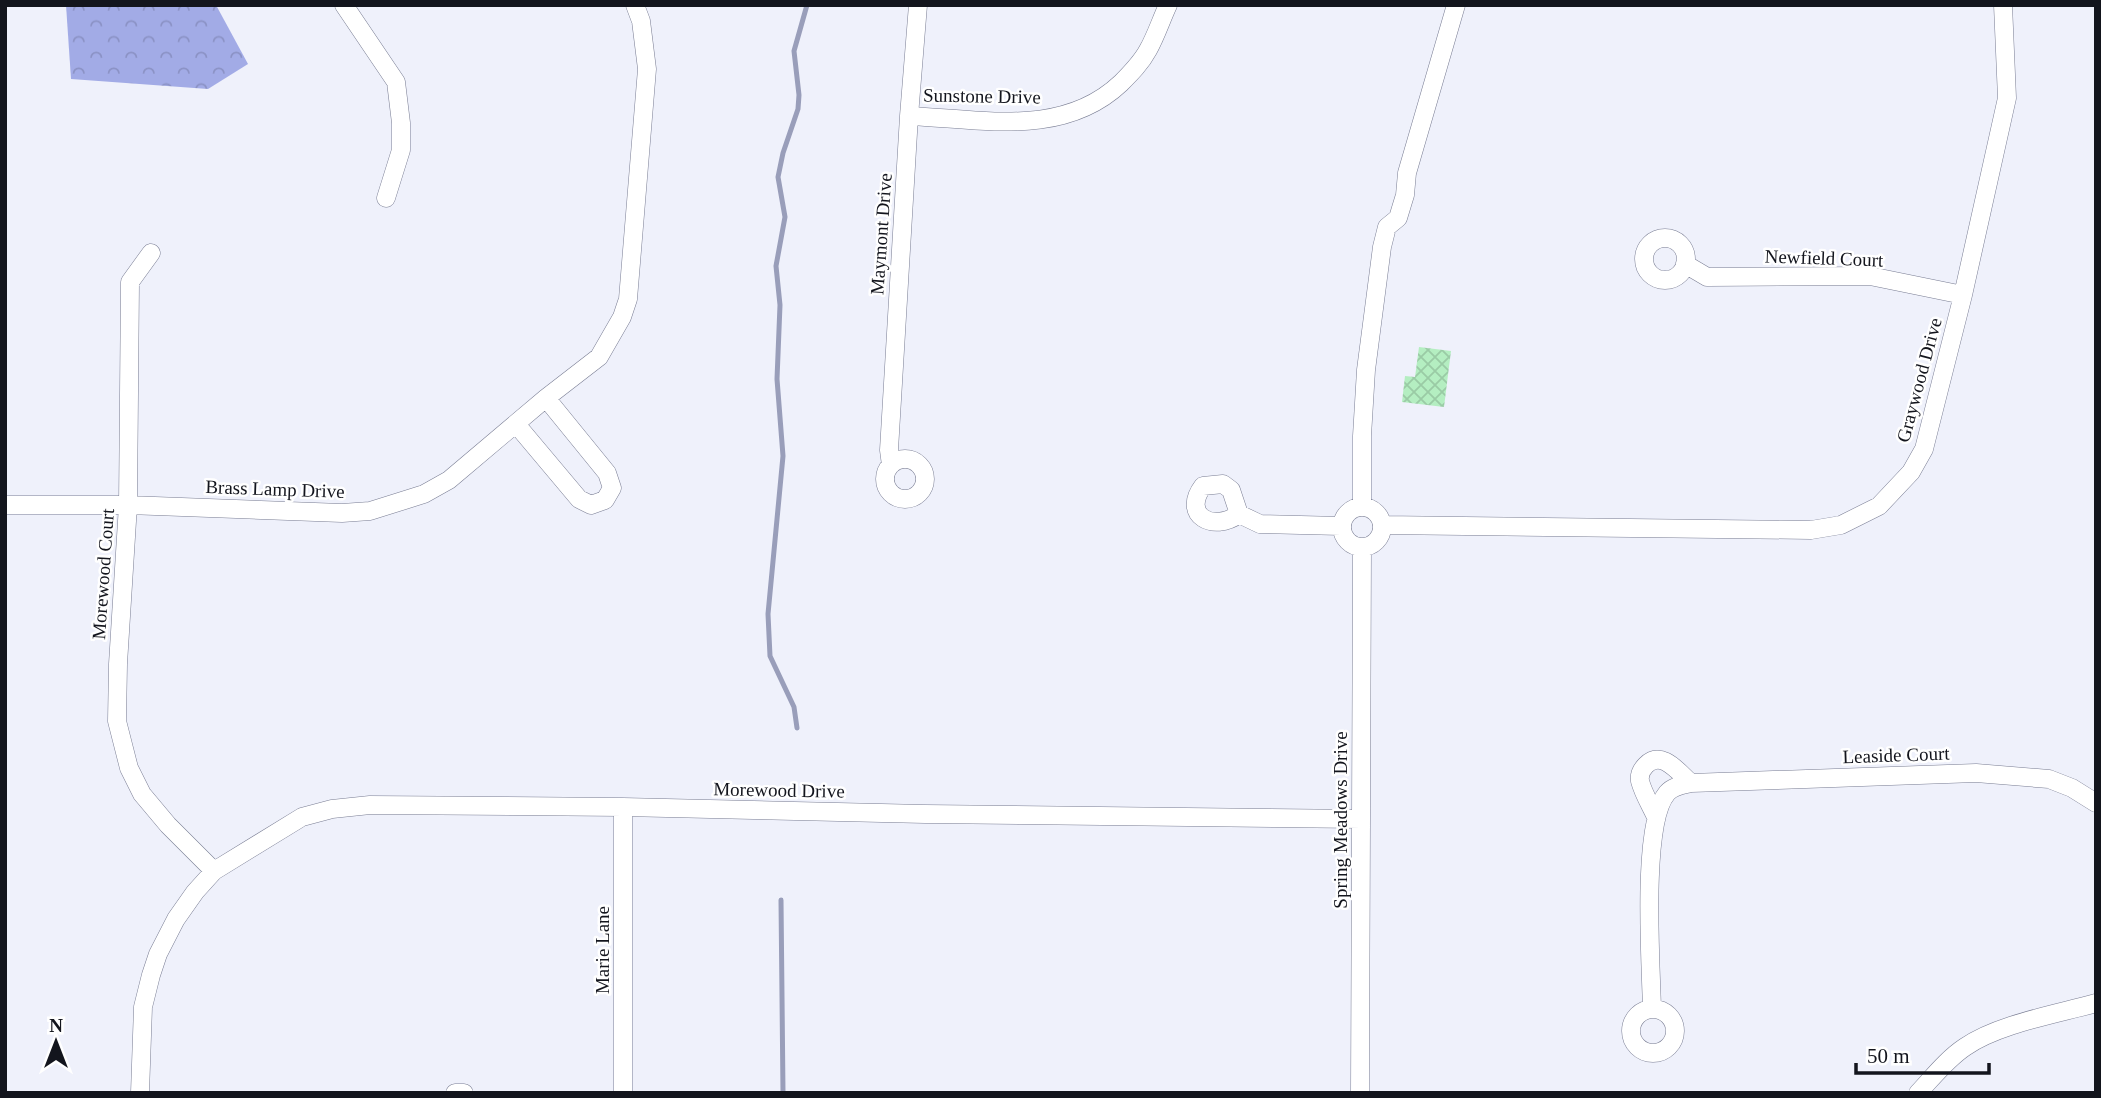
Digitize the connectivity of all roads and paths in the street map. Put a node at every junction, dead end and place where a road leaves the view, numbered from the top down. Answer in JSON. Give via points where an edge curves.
{"nodes":[{"id":1,"x":344,"y":5,"type":"edge"},
{"id":2,"x":635,"y":5,"type":"edge"},
{"id":3,"x":918,"y":5,"type":"edge"},
{"id":4,"x":1168,"y":5,"type":"edge"},
{"id":5,"x":1456,"y":5,"type":"edge"},
{"id":6,"x":2003,"y":5,"type":"edge"},
{"id":7,"x":909,"y":116,"type":"junction"},
{"id":8,"x":386,"y":198,"type":"dead end"},
{"id":9,"x":151,"y":253,"type":"dead end"},
{"id":10,"x":1685,"y":264,"type":"dead end"},
{"id":11,"x":1963,"y":295,"type":"junction"},
{"id":12,"x":546,"y":398,"type":"junction"},
{"id":13,"x":516,"y":424,"type":"junction"},
{"id":14,"x":891,"y":465,"type":"dead end"},
{"id":15,"x":5,"y":505,"type":"edge"},
{"id":16,"x":128,"y":505,"type":"junction"},
{"id":17,"x":1362,"y":506,"type":"junction"},
{"id":18,"x":1239,"y":514,"type":"dead end"},
{"id":19,"x":1382,"y":525,"type":"junction"},
{"id":20,"x":1341,"y":526,"type":"junction"},
{"id":21,"x":1362,"y":547,"type":"junction"},
{"id":22,"x":1692,"y":783,"type":"junction"},
{"id":23,"x":2096,"y":803,"type":"edge"},
{"id":24,"x":622,"y":807,"type":"junction"},
{"id":25,"x":1656,"y":817,"type":"junction"},
{"id":26,"x":1361,"y":819,"type":"junction"},
{"id":27,"x":214,"y":872,"type":"junction"},
{"id":28,"x":2096,"y":1003,"type":"edge"},
{"id":29,"x":1652,"y":1009,"type":"dead end"},
{"id":30,"x":139,"y":1093,"type":"edge"},
{"id":31,"x":454,"y":1093,"type":"edge"},
{"id":32,"x":464,"y":1093,"type":"edge"},
{"id":33,"x":622,"y":1093,"type":"edge"},
{"id":34,"x":1360,"y":1093,"type":"edge"},
{"id":35,"x":1918,"y":1093,"type":"edge"}],
"edges":[{"from":1,"to":8,"type":"street","via":[[396,82],[401,150]]},
{"from":2,"to":12,"type":"street","name":"Brass Lamp Drive","via":[[647,69],[628,299],[599,357]]},
{"from":3,"to":7,"type":"street","name":"Maymont Drive"},
{"from":4,"to":7,"type":"street","name":"Sunstone Drive","via":[[1134,71],[1095,104],[1045,120]]},
{"from":5,"to":17,"type":"street","via":[[1398,218],[1387,227],[1382,247],[1366,370]]},
{"from":6,"to":11,"type":"street","name":"Graywood Drive","via":[[2007,98]]},
{"from":7,"to":14,"type":"street","name":"Maymont Drive","via":[[888,450]]},
{"from":9,"to":16,"type":"street","name":"Morewood Court","via":[[130,282]]},
{"from":10,"to":11,"type":"street","name":"Newfield Court","via":[[1707,277],[1870,276]]},
{"from":11,"to":19,"type":"street","name":"Graywood Drive","via":[[1924,449],[1911,472],[1886,499],[1841,525],[1811,530]]},
{"from":12,"to":13,"type":"street","name":"Brass Lamp Drive"},
{"from":12,"to":13,"type":"street","via":[[607,473],[612,488],[605,500],[591,505],[579,499]]},
{"from":13,"to":16,"type":"street","name":"Brass Lamp Drive","via":[[441,485],[370,511]]},
{"from":15,"to":16,"type":"street","name":"Brass Lamp Drive"},
{"from":16,"to":27,"type":"street","name":"Morewood Court","via":[[118,664],[117,721],[122,745],[142,794]]},
{"from":17,"to":19,"type":"street","via":[[1378,514]]},
{"from":17,"to":20,"type":"street","via":[[1345,514]]},
{"from":18,"to":20,"type":"street","via":[[1261,524]]},
{"from":19,"to":21,"type":"street","via":[[1374,543]]},
{"from":20,"to":21,"type":"street","via":[[1349,543]]},
{"from":21,"to":26,"type":"street","name":"Spring Meadows Drive"},
{"from":22,"to":23,"type":"street","name":"Leaside Court","via":[[1976,773],[2049,779]]},
{"from":22,"to":25,"type":"street","name":"Leaside Court","via":[[1671,789]]},
{"from":22,"to":25,"type":"street","name":"Leaside Court","via":[[1668,762],[1647,764],[1640,781]]},
{"from":24,"to":26,"type":"street","name":"Morewood Drive"},
{"from":24,"to":27,"type":"street","name":"Morewood Drive","via":[[332,808],[303,817]]},
{"from":24,"to":33,"type":"street","name":"Marie Lane"},
{"from":25,"to":29,"type":"street","name":"Leaside Court","via":[[1649,910]]},
{"from":26,"to":34,"type":"street","name":"Spring Meadows Drive"},
{"from":27,"to":30,"type":"street","name":"Morewood Drive","via":[[176,919],[158,954],[143,1007]]},
{"from":28,"to":35,"type":"street","via":[[1997,1031],[1966,1046]]},
{"from":31,"to":32,"type":"street"}]}
